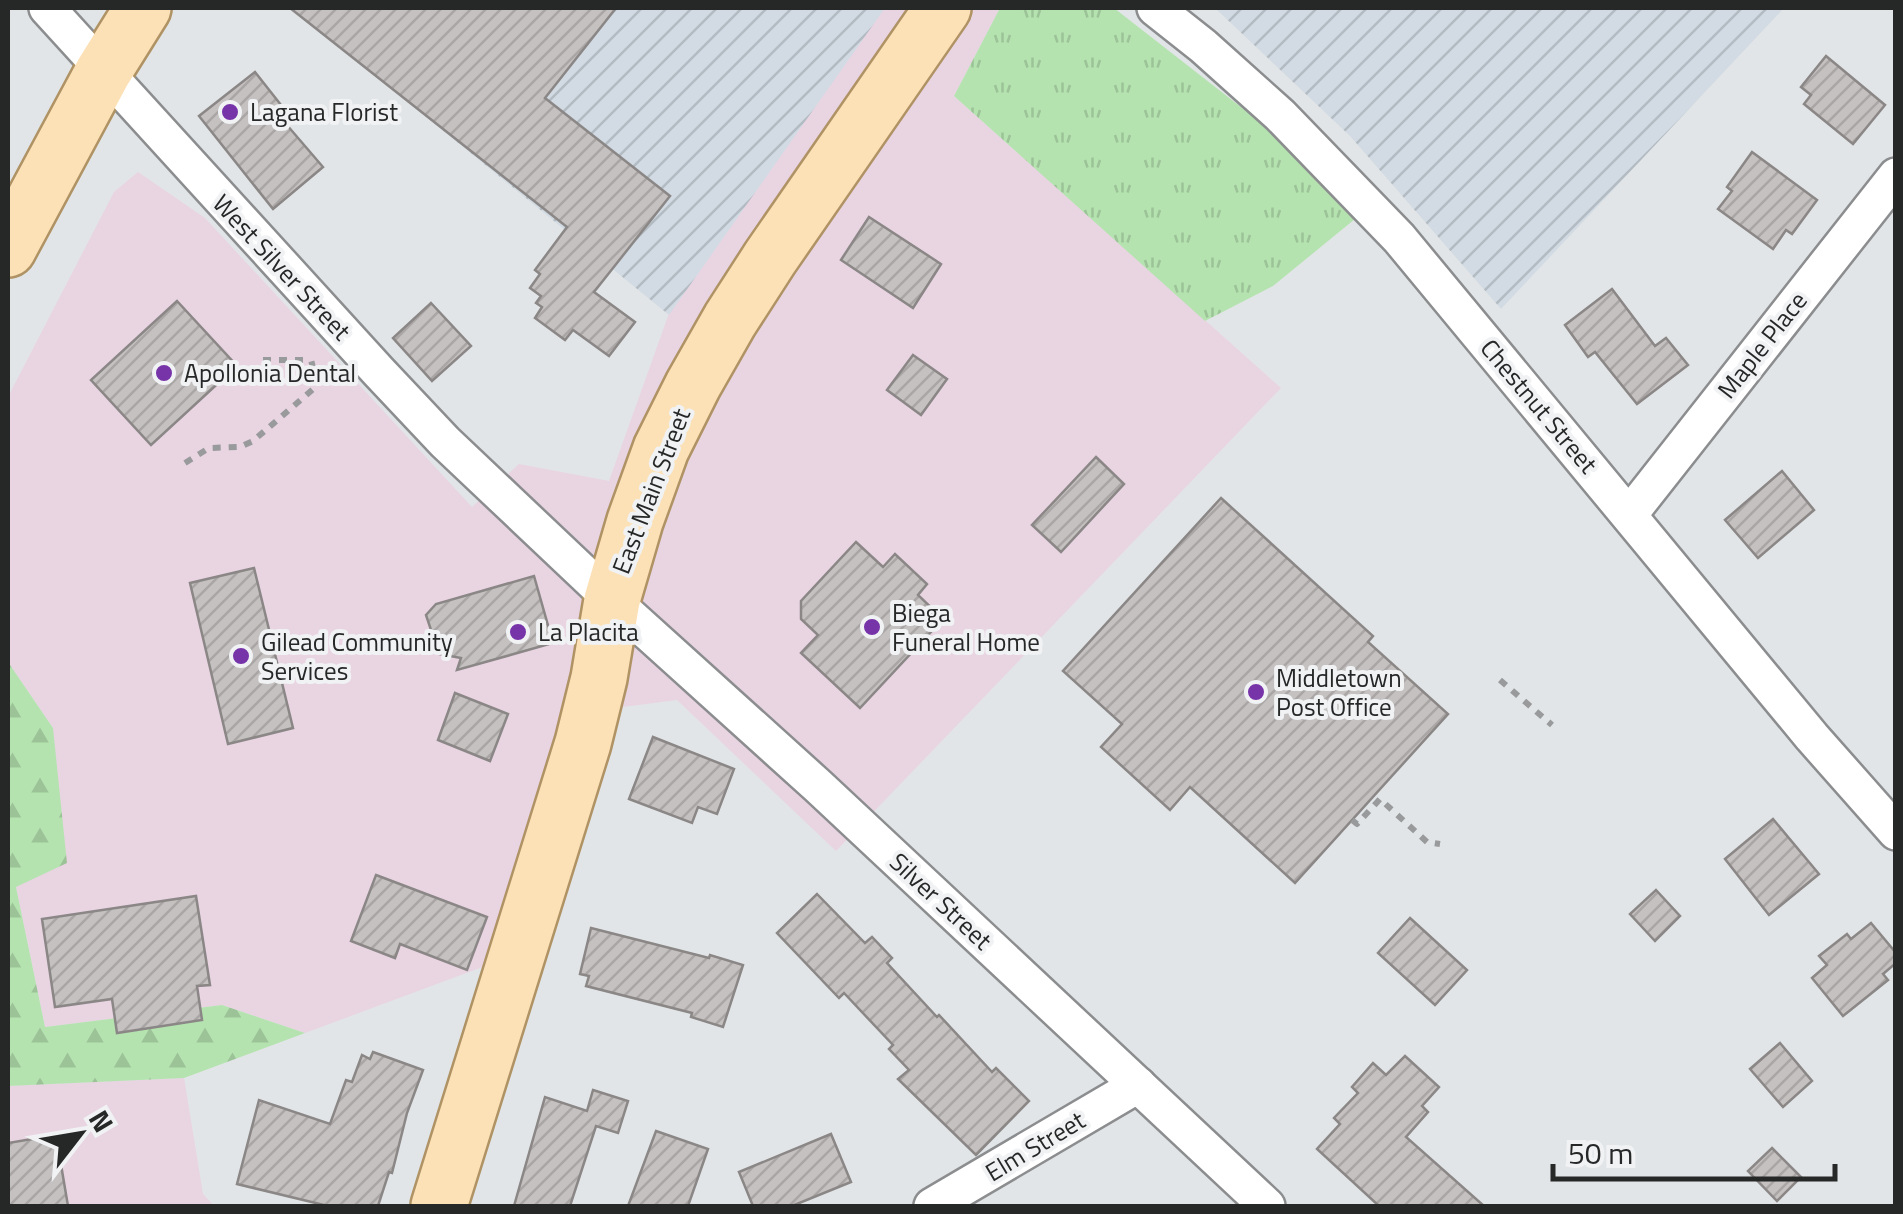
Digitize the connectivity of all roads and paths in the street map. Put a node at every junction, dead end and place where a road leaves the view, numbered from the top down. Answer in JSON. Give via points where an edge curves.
{"nodes":[{"id":1,"x":47,"y":8,"type":"edge"},
{"id":2,"x":143,"y":8,"type":"edge"},
{"id":3,"x":943,"y":8,"type":"edge"},
{"id":4,"x":1155,"y":8,"type":"edge"},
{"id":5,"x":104,"y":72,"type":"junction"},
{"id":6,"x":1896,"y":176,"type":"edge"},
{"id":7,"x":8,"y":249,"type":"edge"},
{"id":8,"x":323,"y":349,"type":"dead end"},
{"id":9,"x":263,"y":360,"type":"dead end"},
{"id":10,"x":312,"y":360,"type":"junction"},
{"id":11,"x":185,"y":463,"type":"dead end"},
{"id":12,"x":1629,"y":515,"type":"junction"},
{"id":13,"x":612,"y":600,"type":"junction"},
{"id":14,"x":1500,"y":680,"type":"dead end"},
{"id":15,"x":1552,"y":725,"type":"dead end"},
{"id":16,"x":1352,"y":820,"type":"dead end"},
{"id":17,"x":1896,"y":832,"type":"edge"},
{"id":18,"x":1440,"y":844,"type":"dead end"},
{"id":19,"x":1138,"y":1084,"type":"junction"},
{"id":20,"x":439,"y":1206,"type":"edge"},
{"id":21,"x":932,"y":1206,"type":"edge"},
{"id":22,"x":1267,"y":1206,"type":"edge"}],
"edges":[{"from":1,"to":5,"type":"street","name":"West Silver Street"},
{"from":2,"to":5,"type":"main road"},
{"from":3,"to":13,"type":"main road","name":"East Main Street","via":[[770,258],[692,385],[661,449]]},
{"from":4,"to":12,"type":"street","name":"Chestnut Street","via":[[1280,115],[1399,238]]},
{"from":5,"to":7,"type":"main road"},
{"from":5,"to":13,"type":"street","name":"West Silver Street","via":[[445,442]]},
{"from":6,"to":12,"type":"street","name":"Maple Place"},
{"from":8,"to":10,"type":"path"},
{"from":9,"to":10,"type":"path"},
{"from":10,"to":11,"type":"path","via":[[318,385],[253,440],[208,448]]},
{"from":12,"to":17,"type":"street","name":"Chestnut Street"},
{"from":13,"to":19,"type":"street","name":"Silver Street"},
{"from":13,"to":20,"type":"main road","name":"East Main Street","via":[[582,744]]},
{"from":14,"to":15,"type":"path"},
{"from":16,"to":18,"type":"path","via":[[1357,824],[1380,799],[1426,842]]},
{"from":19,"to":21,"type":"street","name":"Elm Street"},
{"from":19,"to":22,"type":"street","name":"Silver Street"}]}
